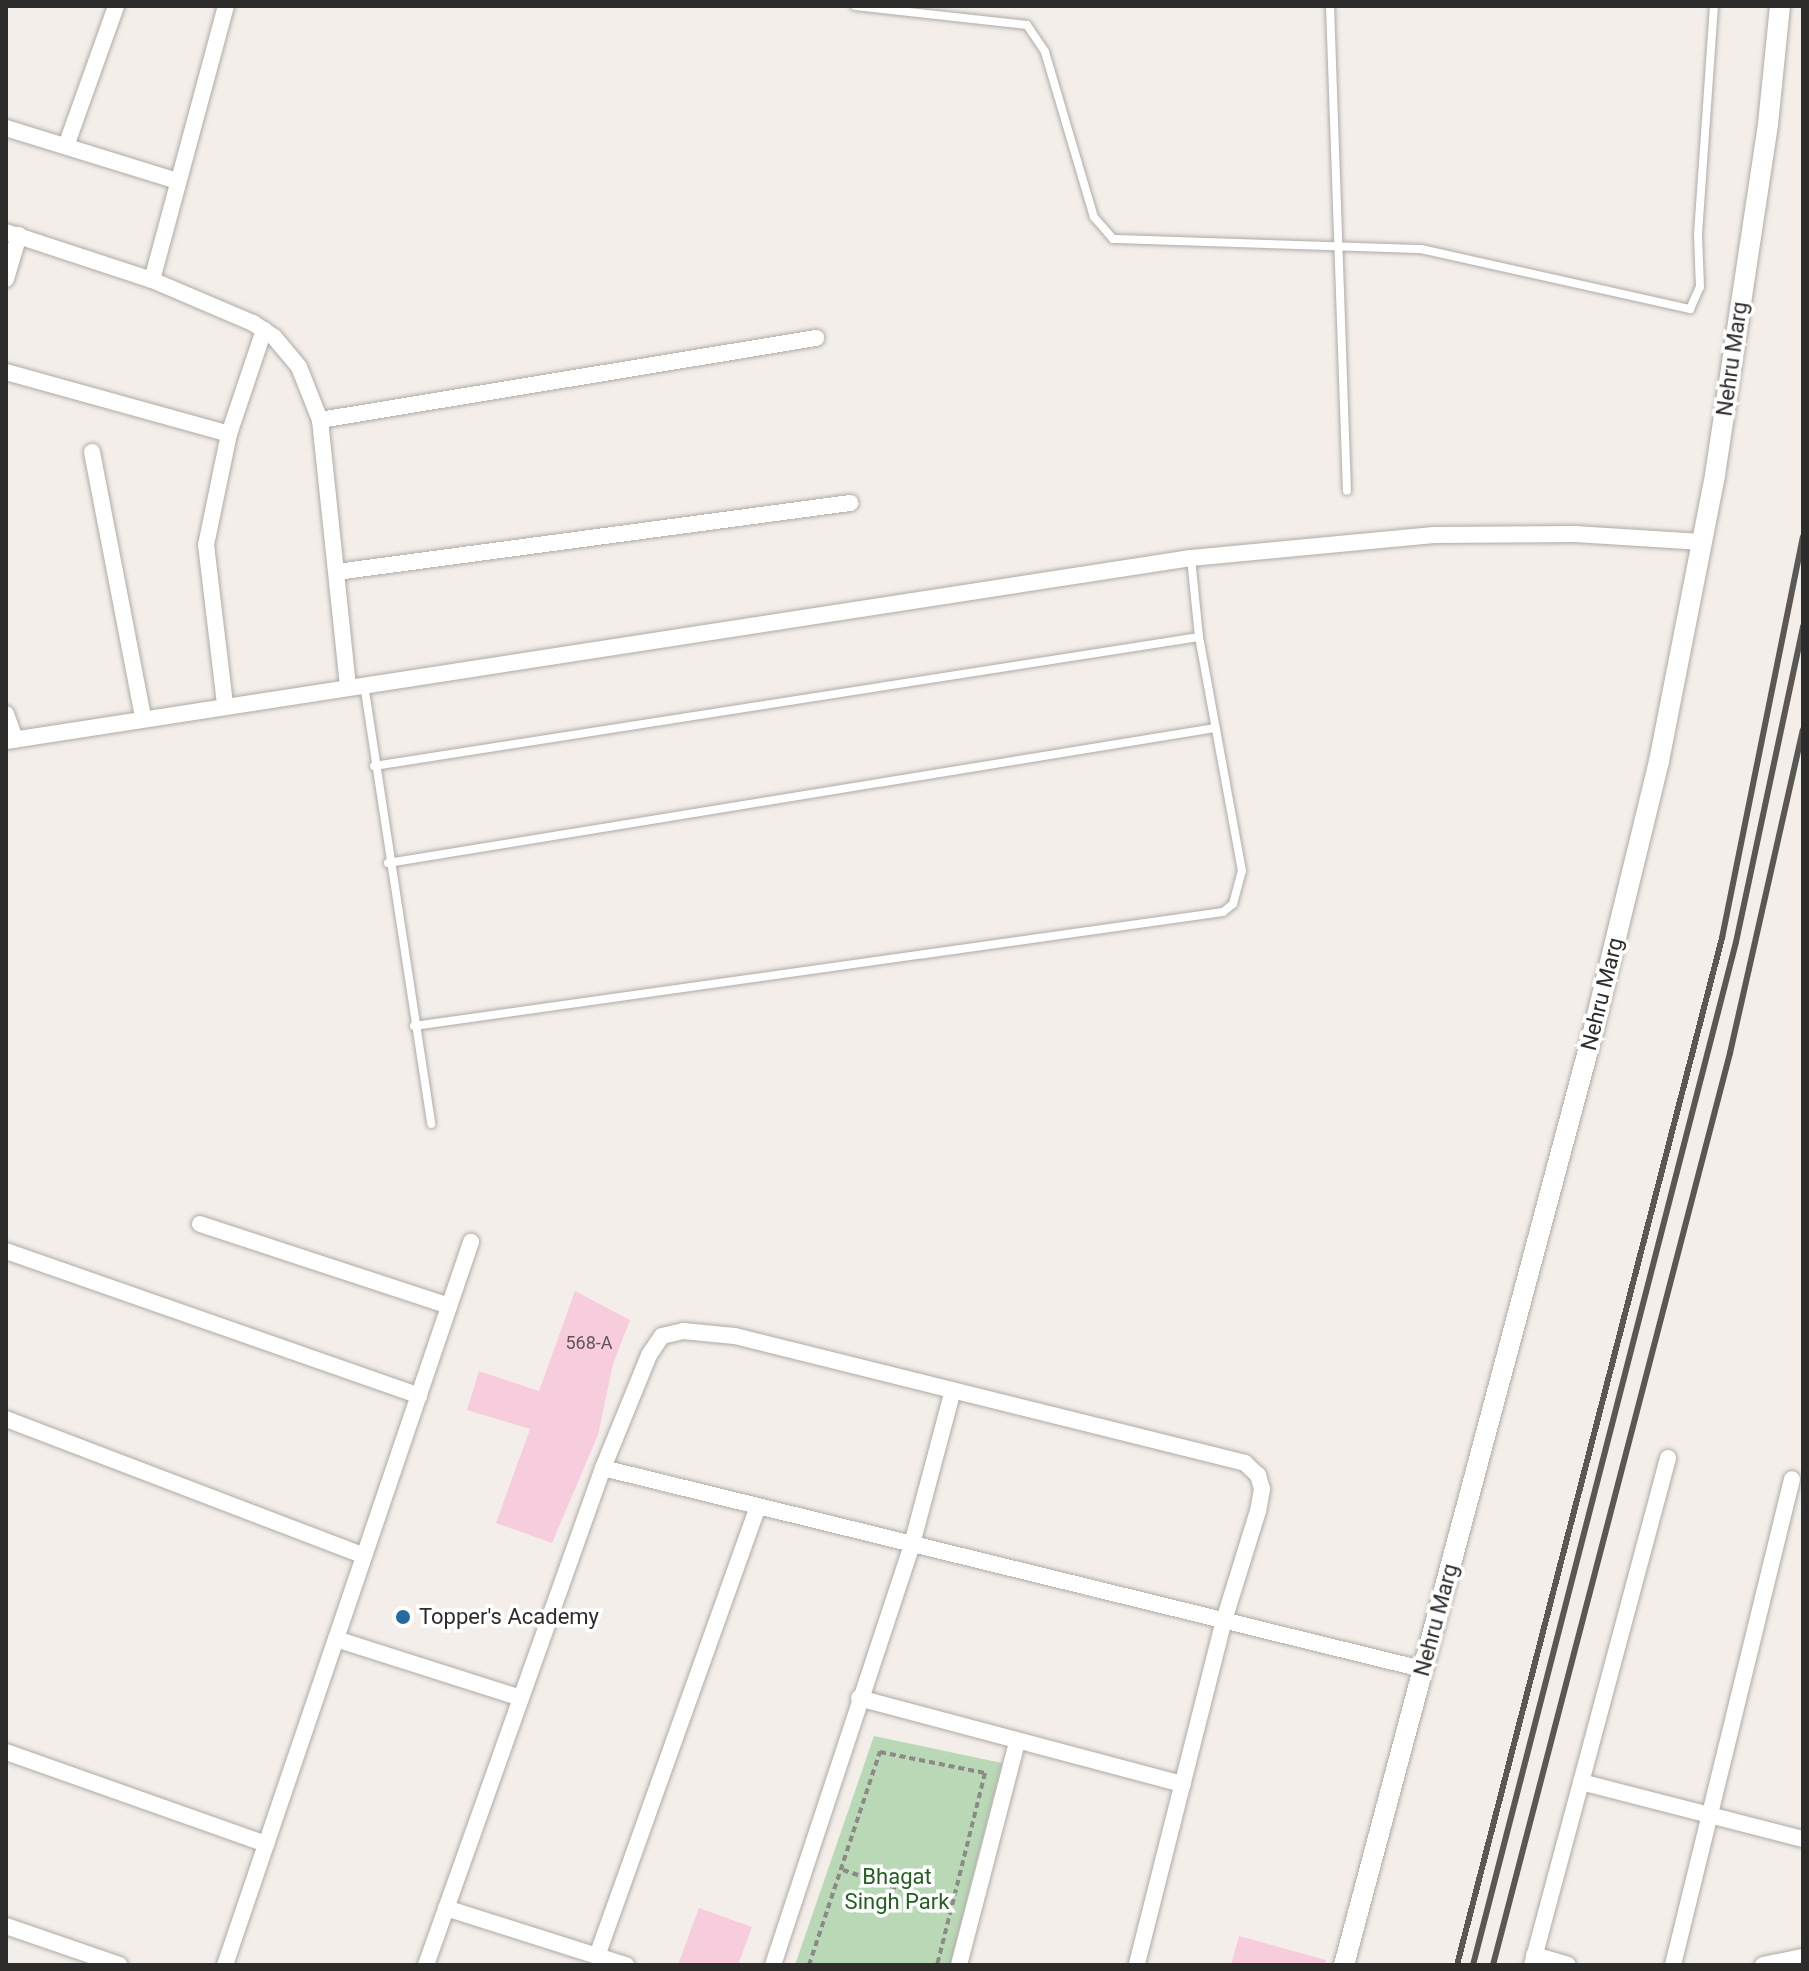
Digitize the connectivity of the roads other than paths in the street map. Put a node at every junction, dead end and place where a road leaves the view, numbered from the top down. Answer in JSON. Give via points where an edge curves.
{"nodes":[{"id":1,"x":114,"y":6,"type":"edge"},
{"id":2,"x":226,"y":6,"type":"edge"},
{"id":3,"x":855,"y":6,"type":"edge"},
{"id":4,"x":1330,"y":6,"type":"edge"},
{"id":5,"x":1714,"y":6,"type":"edge"},
{"id":6,"x":1780,"y":6,"type":"edge"},
{"id":7,"x":6,"y":128,"type":"edge"},
{"id":8,"x":66,"y":146,"type":"junction"},
{"id":9,"x":177,"y":181,"type":"junction"},
{"id":10,"x":12,"y":234,"type":"edge"},
{"id":11,"x":1338,"y":247,"type":"junction"},
{"id":12,"x":6,"y":279,"type":"edge"},
{"id":13,"x":152,"y":280,"type":"junction"},
{"id":14,"x":264,"y":330,"type":"junction"},
{"id":15,"x":816,"y":338,"type":"dead end"},
{"id":16,"x":6,"y":372,"type":"edge"},
{"id":17,"x":320,"y":420,"type":"junction"},
{"id":18,"x":229,"y":434,"type":"junction"},
{"id":19,"x":92,"y":452,"type":"dead end"},
{"id":20,"x":1347,"y":491,"type":"dead end"},
{"id":21,"x":850,"y":503,"type":"dead end"},
{"id":22,"x":1701,"y":542,"type":"junction"},
{"id":23,"x":1191,"y":558,"type":"junction"},
{"id":24,"x":337,"y":572,"type":"junction"},
{"id":25,"x":1199,"y":637,"type":"junction"},
{"id":26,"x":356,"y":684,"type":"junction"},
{"id":27,"x":225,"y":704,"type":"junction"},
{"id":28,"x":6,"y":714,"type":"edge"},
{"id":29,"x":143,"y":718,"type":"junction"},
{"id":30,"x":1215,"y":728,"type":"junction"},
{"id":31,"x":11,"y":740,"type":"edge"},
{"id":32,"x":374,"y":766,"type":"junction"},
{"id":33,"x":388,"y":863,"type":"junction"},
{"id":34,"x":414,"y":1026,"type":"junction"},
{"id":35,"x":431,"y":1124,"type":"dead end"},
{"id":36,"x":200,"y":1224,"type":"dead end"},
{"id":37,"x":471,"y":1242,"type":"dead end"},
{"id":38,"x":6,"y":1251,"type":"edge"},
{"id":39,"x":449,"y":1306,"type":"junction"},
{"id":40,"x":953,"y":1390,"type":"junction"},
{"id":41,"x":419,"y":1396,"type":"junction"},
{"id":42,"x":6,"y":1419,"type":"edge"},
{"id":43,"x":1668,"y":1458,"type":"dead end"},
{"id":44,"x":603,"y":1468,"type":"junction"},
{"id":45,"x":1792,"y":1479,"type":"dead end"},
{"id":46,"x":758,"y":1506,"type":"junction"},
{"id":47,"x":912,"y":1544,"type":"junction"},
{"id":48,"x":364,"y":1556,"type":"junction"},
{"id":49,"x":1224,"y":1620,"type":"junction"},
{"id":50,"x":336,"y":1639,"type":"junction"},
{"id":51,"x":1422,"y":1669,"type":"junction"},
{"id":52,"x":521,"y":1698,"type":"junction"},
{"id":53,"x":859,"y":1698,"type":"junction"},
{"id":54,"x":1017,"y":1742,"type":"junction"},
{"id":55,"x":6,"y":1752,"type":"edge"},
{"id":56,"x":1581,"y":1782,"type":"junction"},
{"id":57,"x":1183,"y":1784,"type":"junction"},
{"id":58,"x":1709,"y":1814,"type":"junction"},
{"id":59,"x":1803,"y":1839,"type":"edge"},
{"id":60,"x":266,"y":1844,"type":"junction"},
{"id":61,"x":446,"y":1908,"type":"junction"},
{"id":62,"x":6,"y":1926,"type":"edge"},
{"id":63,"x":1802,"y":1954,"type":"edge"},
{"id":64,"x":597,"y":1956,"type":"junction"},
{"id":65,"x":1533,"y":1960,"type":"edge"},
{"id":66,"x":119,"y":1965,"type":"edge"},
{"id":67,"x":225,"y":1965,"type":"edge"},
{"id":68,"x":426,"y":1965,"type":"edge"},
{"id":69,"x":626,"y":1965,"type":"edge"},
{"id":70,"x":773,"y":1965,"type":"edge"},
{"id":71,"x":959,"y":1965,"type":"edge"},
{"id":72,"x":1137,"y":1965,"type":"edge"},
{"id":73,"x":1344,"y":1965,"type":"edge"},
{"id":74,"x":1568,"y":1965,"type":"edge"},
{"id":75,"x":1673,"y":1965,"type":"edge"},
{"id":76,"x":1763,"y":1965,"type":"edge"}],
"edges":[{"from":1,"to":8,"type":"street"},
{"from":2,"to":9,"type":"street"},
{"from":3,"to":11,"type":"lane","via":[[1027,25],[1045,52],[1094,217],[1102,233],[1113,239]]},
{"from":4,"to":11,"type":"lane"},
{"from":5,"to":11,"type":"lane","via":[[1698,234],[1700,287],[1690,309],[1421,249]]},
{"from":6,"to":22,"type":"street","name":"Nehru Marg","via":[[1768,124]]},
{"from":7,"to":8,"type":"street"},
{"from":8,"to":9,"type":"street"},
{"from":9,"to":13,"type":"street"},
{"from":10,"to":12,"type":"street"},
{"from":10,"to":13,"type":"street"},
{"from":11,"to":20,"type":"lane"},
{"from":13,"to":14,"type":"street"},
{"from":14,"to":17,"type":"street","via":[[299,367]]},
{"from":14,"to":18,"type":"street"},
{"from":15,"to":17,"type":"street"},
{"from":16,"to":18,"type":"street"},
{"from":17,"to":24,"type":"street"},
{"from":18,"to":27,"type":"street","via":[[206,545]]},
{"from":19,"to":29,"type":"street"},
{"from":21,"to":24,"type":"street"},
{"from":22,"to":23,"type":"street","via":[[1575,534],[1419,536]]},
{"from":22,"to":51,"type":"street","name":"Nehru Marg","via":[[1668,720],[1606,977]]},
{"from":23,"to":25,"type":"lane"},
{"from":23,"to":26,"type":"street"},
{"from":24,"to":26,"type":"street"},
{"from":25,"to":30,"type":"lane"},
{"from":25,"to":32,"type":"lane"},
{"from":26,"to":27,"type":"street"},
{"from":26,"to":32,"type":"lane"},
{"from":27,"to":29,"type":"street"},
{"from":28,"to":31,"type":"street"},
{"from":29,"to":31,"type":"street"},
{"from":30,"to":33,"type":"lane"},
{"from":30,"to":34,"type":"lane","via":[[1242,871],[1233,904],[1212,916]]},
{"from":32,"to":33,"type":"lane"},
{"from":33,"to":34,"type":"lane"},
{"from":34,"to":35,"type":"lane"},
{"from":36,"to":39,"type":"street"},
{"from":37,"to":39,"type":"street"},
{"from":38,"to":41,"type":"street"},
{"from":39,"to":41,"type":"street"},
{"from":40,"to":44,"type":"street","via":[[735,1336],[683,1331],[662,1336],[649,1355]]},
{"from":40,"to":47,"type":"street"},
{"from":40,"to":49,"type":"street","via":[[1245,1463],[1258,1475],[1262,1489]]},
{"from":41,"to":48,"type":"street"},
{"from":42,"to":48,"type":"street"},
{"from":43,"to":56,"type":"street"},
{"from":44,"to":46,"type":"street"},
{"from":44,"to":52,"type":"street"},
{"from":45,"to":58,"type":"street"},
{"from":46,"to":47,"type":"street"},
{"from":46,"to":64,"type":"street"},
{"from":47,"to":49,"type":"street"},
{"from":47,"to":53,"type":"street"},
{"from":48,"to":50,"type":"street"},
{"from":49,"to":51,"type":"street"},
{"from":49,"to":57,"type":"street"},
{"from":50,"to":52,"type":"street"},
{"from":50,"to":60,"type":"street"},
{"from":51,"to":73,"type":"street","name":"Nehru Marg"},
{"from":52,"to":61,"type":"street"},
{"from":53,"to":54,"type":"street"},
{"from":53,"to":70,"type":"street"},
{"from":54,"to":57,"type":"street"},
{"from":54,"to":71,"type":"street"},
{"from":55,"to":60,"type":"street"},
{"from":56,"to":58,"type":"street"},
{"from":56,"to":65,"type":"street"},
{"from":57,"to":72,"type":"street"},
{"from":58,"to":59,"type":"street"},
{"from":58,"to":75,"type":"street"},
{"from":60,"to":67,"type":"street"},
{"from":61,"to":64,"type":"street"},
{"from":61,"to":68,"type":"street"},
{"from":62,"to":66,"type":"street"},
{"from":63,"to":76,"type":"street"},
{"from":64,"to":69,"type":"street"},
{"from":65,"to":74,"type":"street"}]}
